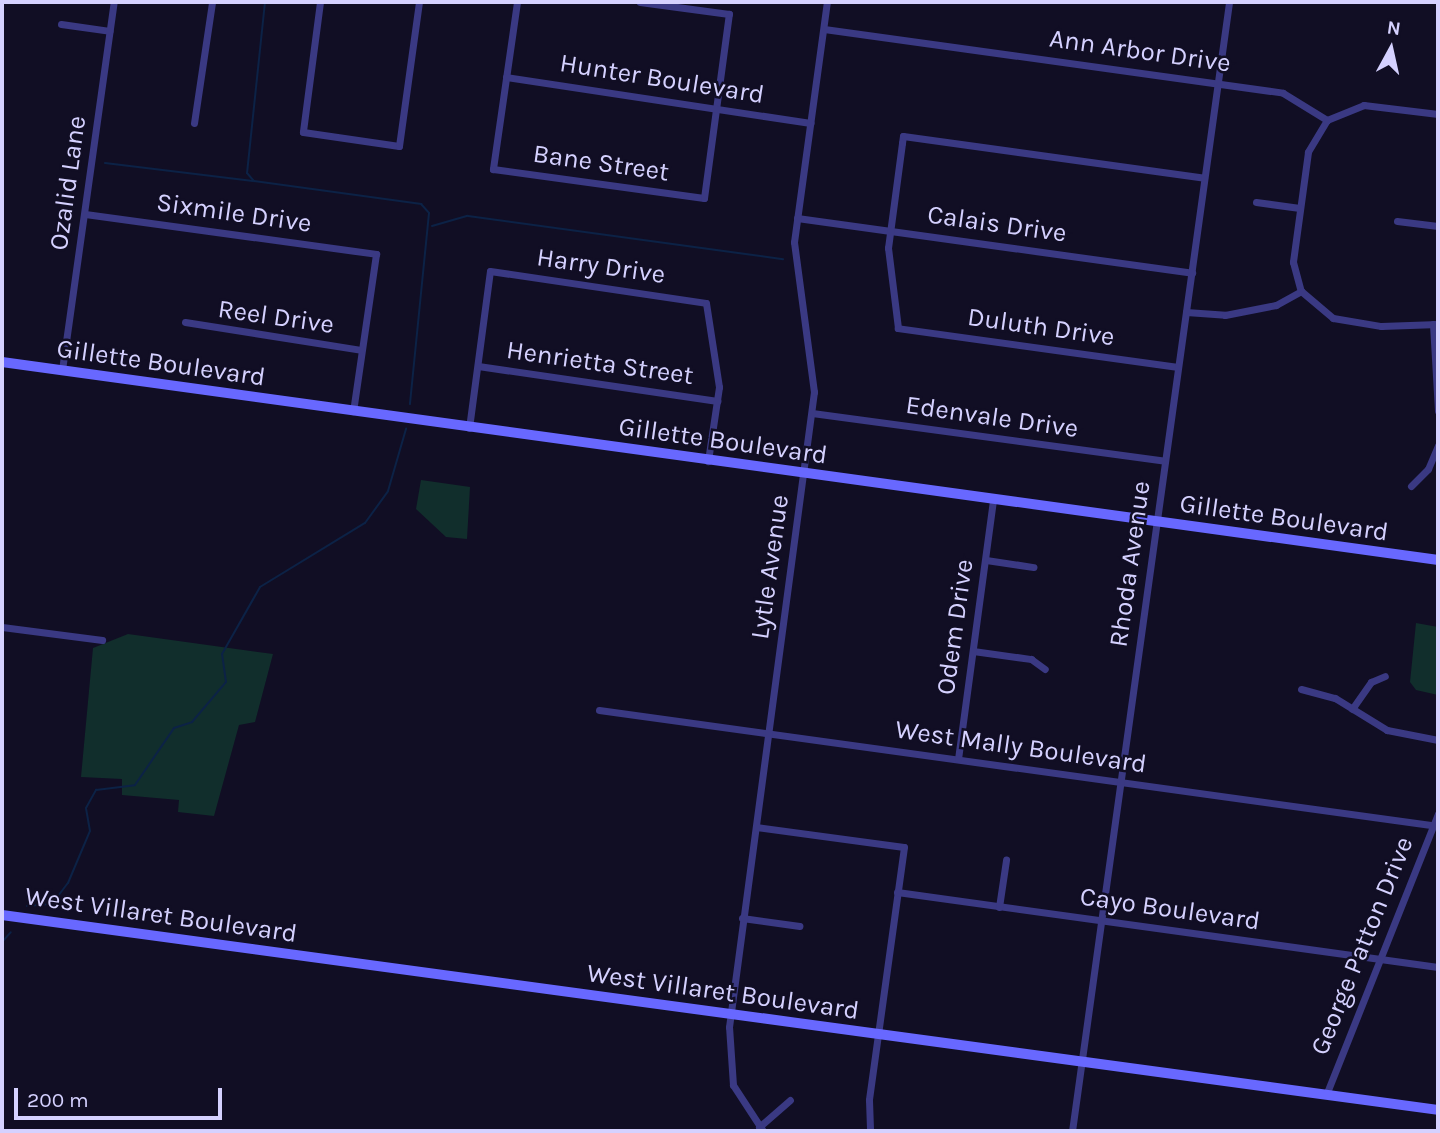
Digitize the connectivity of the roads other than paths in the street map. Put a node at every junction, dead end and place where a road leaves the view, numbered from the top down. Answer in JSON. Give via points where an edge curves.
{"nodes":[{"id":1,"x":114,"y":2,"type":"edge"},
{"id":2,"x":212,"y":2,"type":"edge"},
{"id":3,"x":320,"y":2,"type":"edge"},
{"id":4,"x":419,"y":2,"type":"edge"},
{"id":5,"x":517,"y":2,"type":"edge"},
{"id":6,"x":640,"y":2,"type":"edge"},
{"id":7,"x":827,"y":2,"type":"edge"},
{"id":8,"x":1229,"y":2,"type":"edge"},
{"id":9,"x":61,"y":24,"type":"dead end"},
{"id":10,"x":824,"y":29,"type":"junction"},
{"id":11,"x":110,"y":31,"type":"junction"},
{"id":12,"x":506,"y":77,"type":"junction"},
{"id":13,"x":1218,"y":83,"type":"junction"},
{"id":14,"x":717,"y":105,"type":"junction"},
{"id":15,"x":1438,"y":114,"type":"edge"},
{"id":16,"x":1327,"y":120,"type":"junction"},
{"id":17,"x":194,"y":123,"type":"dead end"},
{"id":18,"x":810,"y":123,"type":"junction"},
{"id":19,"x":1205,"y":178,"type":"junction"},
{"id":20,"x":1256,"y":202,"type":"dead end"},
{"id":21,"x":1300,"y":208,"type":"junction"},
{"id":22,"x":85,"y":214,"type":"junction"},
{"id":23,"x":797,"y":218,"type":"junction"},
{"id":24,"x":1397,"y":221,"type":"dead end"},
{"id":25,"x":1438,"y":226,"type":"edge"},
{"id":26,"x":890,"y":230,"type":"junction"},
{"id":27,"x":1192,"y":273,"type":"junction"},
{"id":28,"x":1301,"y":291,"type":"junction"},
{"id":29,"x":1186,"y":312,"type":"junction"},
{"id":30,"x":185,"y":322,"type":"dead end"},
{"id":31,"x":1436,"y":324,"type":"edge"},
{"id":32,"x":361,"y":350,"type":"junction"},
{"id":33,"x":2,"y":362,"type":"edge"},
{"id":34,"x":478,"y":366,"type":"junction"},
{"id":35,"x":1178,"y":367,"type":"junction"},
{"id":36,"x":62,"y":370,"type":"junction"},
{"id":37,"x":717,"y":401,"type":"junction"},
{"id":38,"x":353,"y":411,"type":"junction"},
{"id":39,"x":1438,"y":411,"type":"edge"},
{"id":40,"x":812,"y":413,"type":"junction"},
{"id":41,"x":469,"y":428,"type":"junction"},
{"id":42,"x":1438,"y":445,"type":"edge"},
{"id":43,"x":708,"y":461,"type":"junction"},
{"id":44,"x":1166,"y":461,"type":"junction"},
{"id":45,"x":805,"y":473,"type":"junction"},
{"id":46,"x":1411,"y":486,"type":"dead end"},
{"id":47,"x":993,"y":501,"type":"junction"},
{"id":48,"x":1157,"y":522,"type":"junction"},
{"id":49,"x":986,"y":560,"type":"junction"},
{"id":50,"x":1438,"y":560,"type":"edge"},
{"id":51,"x":1033,"y":567,"type":"dead end"},
{"id":52,"x":2,"y":627,"type":"edge"},
{"id":53,"x":103,"y":640,"type":"dead end"},
{"id":54,"x":973,"y":651,"type":"junction"},
{"id":55,"x":1045,"y":669,"type":"dead end"},
{"id":56,"x":1385,"y":676,"type":"dead end"},
{"id":57,"x":1301,"y":689,"type":"dead end"},
{"id":58,"x":1352,"y":709,"type":"junction"},
{"id":59,"x":599,"y":710,"type":"dead end"},
{"id":60,"x":769,"y":733,"type":"junction"},
{"id":61,"x":1438,"y":740,"type":"edge"},
{"id":62,"x":958,"y":759,"type":"junction"},
{"id":63,"x":1120,"y":782,"type":"junction"},
{"id":64,"x":1438,"y":813,"type":"edge"},
{"id":65,"x":1436,"y":825,"type":"edge"},
{"id":66,"x":756,"y":827,"type":"junction"},
{"id":67,"x":1006,"y":860,"type":"dead end"},
{"id":68,"x":897,"y":892,"type":"junction"},
{"id":69,"x":999,"y":907,"type":"junction"},
{"id":70,"x":2,"y":915,"type":"edge"},
{"id":71,"x":742,"y":918,"type":"junction"},
{"id":72,"x":1101,"y":922,"type":"junction"},
{"id":73,"x":799,"y":926,"type":"dead end"},
{"id":74,"x":1379,"y":958,"type":"junction"},
{"id":75,"x":1438,"y":967,"type":"edge"},
{"id":76,"x":730,"y":1013,"type":"junction"},
{"id":77,"x":878,"y":1034,"type":"junction"},
{"id":78,"x":1081,"y":1062,"type":"junction"},
{"id":79,"x":1326,"y":1095,"type":"junction"},
{"id":80,"x":790,"y":1100,"type":"dead end"},
{"id":81,"x":1438,"y":1110,"type":"edge"},
{"id":82,"x":761,"y":1129,"type":"edge"},
{"id":83,"x":870,"y":1131,"type":"edge"},
{"id":84,"x":1072,"y":1131,"type":"edge"}],
"edges":[{"from":1,"to":11,"type":"street","name":"Ozalid Lane"},
{"from":2,"to":17,"type":"street"},
{"from":3,"to":4,"type":"street","via":[[303,132],[399,146]]},
{"from":5,"to":12,"type":"street"},
{"from":6,"to":14,"type":"street","via":[[729,14]]},
{"from":7,"to":10,"type":"street","name":"Lytle Avenue"},
{"from":8,"to":13,"type":"street","name":"Rhoda Avenue"},
{"from":9,"to":11,"type":"street"},
{"from":10,"to":13,"type":"street","name":"Ann Arbor Drive"},
{"from":10,"to":18,"type":"street","name":"Lytle Avenue"},
{"from":11,"to":22,"type":"street","name":"Ozalid Lane"},
{"from":12,"to":14,"type":"street","name":"Hunter Boulevard"},
{"from":12,"to":14,"type":"street","name":"Bane Street","via":[[493,169],[704,198]]},
{"from":13,"to":16,"type":"street","name":"Ann Arbor Drive","via":[[1296,96]]},
{"from":13,"to":19,"type":"street","name":"Rhoda Avenue"},
{"from":14,"to":18,"type":"street","name":"Hunter Boulevard"},
{"from":15,"to":16,"type":"street","via":[[1364,105]]},
{"from":16,"to":21,"type":"street","via":[[1308,152]]},
{"from":18,"to":23,"type":"street","name":"Lytle Avenue"},
{"from":19,"to":26,"type":"street","via":[[903,136]]},
{"from":19,"to":27,"type":"street","name":"Rhoda Avenue"},
{"from":20,"to":21,"type":"street"},
{"from":21,"to":28,"type":"street","via":[[1293,262]]},
{"from":22,"to":32,"type":"street","name":"Sixmile Drive","via":[[376,254]]},
{"from":22,"to":36,"type":"street","name":"Ozalid Lane"},
{"from":23,"to":26,"type":"street","name":"Calais Drive"},
{"from":23,"to":40,"type":"street","name":"Lytle Avenue","via":[[794,254],[814,377]]},
{"from":24,"to":25,"type":"street"},
{"from":26,"to":27,"type":"street","name":"Calais Drive"},
{"from":26,"to":35,"type":"street","name":"Duluth Drive","via":[[898,328]]},
{"from":27,"to":29,"type":"street","name":"Rhoda Avenue"},
{"from":28,"to":29,"type":"street","via":[[1276,305],[1225,315]]},
{"from":28,"to":31,"type":"street","via":[[1339,320]]},
{"from":29,"to":35,"type":"street","name":"Rhoda Avenue"},
{"from":30,"to":32,"type":"street","name":"Reel Drive"},
{"from":31,"to":39,"type":"street"},
{"from":32,"to":38,"type":"street"},
{"from":33,"to":36,"type":"main road","name":"Gillette Boulevard"},
{"from":34,"to":37,"type":"street","name":"Henrietta Street"},
{"from":34,"to":37,"type":"street","name":"Harry Drive","via":[[490,271],[706,303]]},
{"from":34,"to":41,"type":"street"},
{"from":35,"to":44,"type":"street","name":"Rhoda Avenue"},
{"from":36,"to":38,"type":"main road","name":"Gillette Boulevard"},
{"from":37,"to":43,"type":"street"},
{"from":38,"to":41,"type":"main road","name":"Gillette Boulevard"},
{"from":40,"to":44,"type":"street","name":"Edenvale Drive"},
{"from":40,"to":45,"type":"street","name":"Lytle Avenue"},
{"from":41,"to":43,"type":"main road","name":"Gillette Boulevard"},
{"from":42,"to":46,"type":"street","via":[[1428,470]]},
{"from":43,"to":45,"type":"main road","name":"Gillette Boulevard"},
{"from":44,"to":48,"type":"street","name":"Rhoda Avenue"},
{"from":45,"to":47,"type":"main road","name":"Gillette Boulevard"},
{"from":45,"to":60,"type":"street","name":"Lytle Avenue"},
{"from":47,"to":48,"type":"main road","name":"Gillette Boulevard"},
{"from":47,"to":49,"type":"street","name":"Odem Drive"},
{"from":48,"to":50,"type":"main road","name":"Gillette Boulevard"},
{"from":48,"to":63,"type":"street","name":"Rhoda Avenue"},
{"from":49,"to":51,"type":"street"},
{"from":49,"to":54,"type":"street","name":"Odem Drive"},
{"from":52,"to":53,"type":"street"},
{"from":54,"to":55,"type":"street","via":[[1031,659]]},
{"from":54,"to":62,"type":"street","name":"Odem Drive"},
{"from":56,"to":58,"type":"street","via":[[1371,682]]},
{"from":57,"to":58,"type":"street","via":[[1328,694]]},
{"from":58,"to":61,"type":"street","via":[[1387,730]]},
{"from":59,"to":60,"type":"street","name":"West Mally Boulevard"},
{"from":60,"to":62,"type":"street","name":"West Mally Boulevard"},
{"from":60,"to":66,"type":"street","name":"Lytle Avenue"},
{"from":62,"to":63,"type":"street","name":"West Mally Boulevard"},
{"from":63,"to":65,"type":"street","name":"West Mally Boulevard"},
{"from":63,"to":72,"type":"street","name":"Rhoda Avenue"},
{"from":64,"to":65,"type":"street","name":"George Patton Drive"},
{"from":65,"to":74,"type":"street","name":"George Patton Drive"},
{"from":66,"to":68,"type":"street","via":[[904,847]]},
{"from":66,"to":71,"type":"street","name":"Lytle Avenue"},
{"from":67,"to":69,"type":"street"},
{"from":68,"to":69,"type":"street","name":"Cayo Boulevard"},
{"from":68,"to":77,"type":"street"},
{"from":69,"to":72,"type":"street","name":"Cayo Boulevard"},
{"from":70,"to":76,"type":"main road","name":"West Villaret Boulevard"},
{"from":71,"to":73,"type":"street"},
{"from":71,"to":76,"type":"street","name":"Lytle Avenue"},
{"from":72,"to":74,"type":"street","name":"Cayo Boulevard"},
{"from":72,"to":78,"type":"street","name":"Rhoda Avenue"},
{"from":74,"to":75,"type":"street","name":"Cayo Boulevard"},
{"from":74,"to":79,"type":"street","name":"George Patton Drive"},
{"from":76,"to":77,"type":"main road","name":"West Villaret Boulevard"},
{"from":76,"to":82,"type":"street","name":"Lytle Avenue","via":[[731,1077]]},
{"from":77,"to":78,"type":"main road","name":"West Villaret Boulevard"},
{"from":77,"to":83,"type":"street"},
{"from":78,"to":79,"type":"main road","name":"West Villaret Boulevard"},
{"from":78,"to":84,"type":"street","name":"Rhoda Avenue"},
{"from":79,"to":81,"type":"main road","name":"West Villaret Boulevard"},
{"from":80,"to":82,"type":"street"}]}
